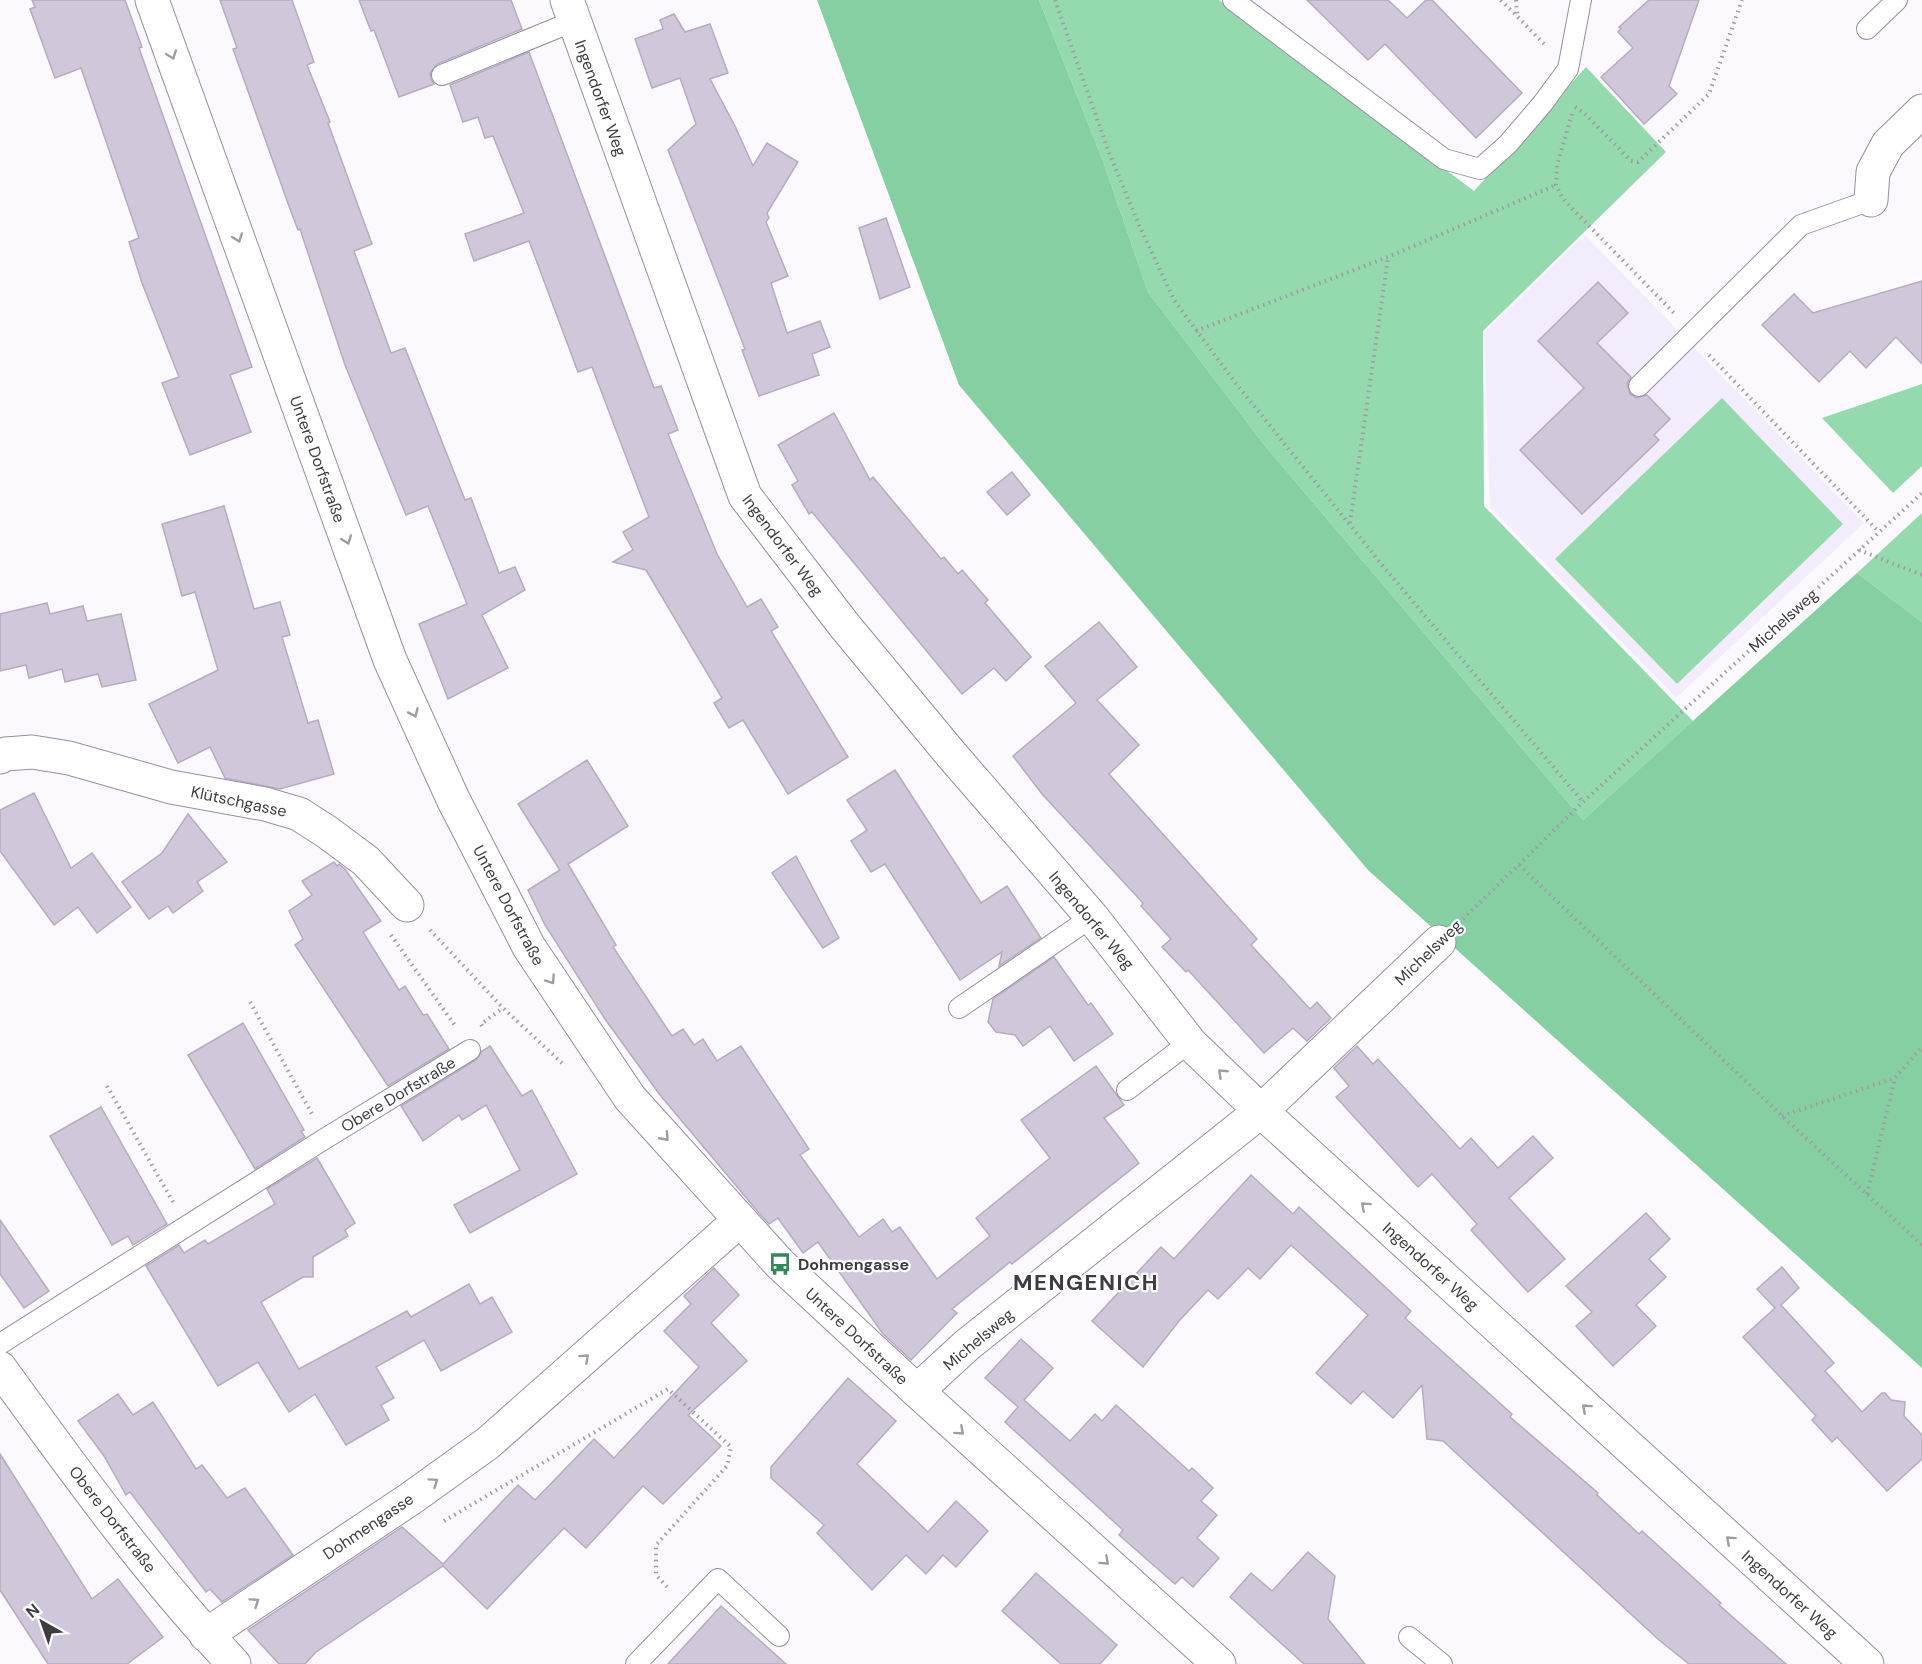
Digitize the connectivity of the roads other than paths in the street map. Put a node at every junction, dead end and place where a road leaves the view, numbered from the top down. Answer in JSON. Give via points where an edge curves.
{"nodes":[{"id":1,"x":152,"y":0,"type":"edge"},
{"id":2,"x":1233,"y":0,"type":"edge"},
{"id":3,"x":1581,"y":0,"type":"edge"},
{"id":4,"x":1897,"y":0,"type":"edge"},
{"id":5,"x":570,"y":11,"type":"edge"},
{"id":6,"x":1867,"y":29,"type":"dead end"},
{"id":7,"x":442,"y":75,"type":"dead end"},
{"id":8,"x":1922,"y":111,"type":"edge"},
{"id":9,"x":1871,"y":200,"type":"joint"},
{"id":10,"x":1639,"y":386,"type":"dead end"},
{"id":11,"x":0,"y":757,"type":"edge"},
{"id":12,"x":1092,"y":917,"type":"junction"},
{"id":13,"x":397,"y":918,"type":"road end"},
{"id":14,"x":1439,"y":942,"type":"road end"},
{"id":15,"x":959,"y":1008,"type":"dead end"},
{"id":16,"x":1190,"y":1042,"type":"junction"},
{"id":17,"x":470,"y":1050,"type":"dead end"},
{"id":18,"x":1127,"y":1090,"type":"dead end"},
{"id":19,"x":1261,"y":1111,"type":"junction"},
{"id":20,"x":740,"y":1220,"type":"junction"},
{"id":21,"x":0,"y":1344,"type":"edge"},
{"id":22,"x":0,"y":1368,"type":"edge"},
{"id":23,"x":917,"y":1391,"type":"junction"},
{"id":24,"x":207,"y":1635,"type":"junction"},
{"id":25,"x":779,"y":1636,"type":"dead end"},
{"id":26,"x":1409,"y":1637,"type":"dead end"},
{"id":27,"x":234,"y":1664,"type":"edge"},
{"id":28,"x":636,"y":1664,"type":"edge"},
{"id":29,"x":1219,"y":1664,"type":"edge"},
{"id":30,"x":1442,"y":1664,"type":"edge"},
{"id":31,"x":1867,"y":1664,"type":"edge"}],
"edges":[{"from":1,"to":20,"type":"street","name":"Untere Dorfstraße","one_way":true,"via":[[390,660],[453,800],[529,946],[630,1098]]},
{"from":2,"to":3,"type":"lane","via":[[1444,159],[1480,170],[1508,144],[1568,69]]},
{"from":4,"to":6,"type":"lane"},
{"from":5,"to":7,"type":"lane"},
{"from":5,"to":12,"type":"street","name":"Ingendorfer Weg","via":[[744,496],[844,625]]},
{"from":8,"to":9,"type":"street","via":[[1888,144],[1873,172]]},
{"from":9,"to":10,"type":"lane","via":[[1801,225]]},
{"from":11,"to":13,"type":"street","name":"Klütschgasse","via":[[32,752],[69,758],[171,787],[299,814],[366,861]]},
{"from":12,"to":15,"type":"lane"},
{"from":12,"to":16,"type":"street","name":"Ingendorfer Weg"},
{"from":14,"to":19,"type":"street","name":"Michelsweg"},
{"from":16,"to":18,"type":"lane"},
{"from":19,"to":16,"type":"street","name":"Ingendorfer Weg","one_way":true},
{"from":17,"to":21,"type":"lane","name":"Obere Dorfstraße"},
{"from":19,"to":23,"type":"street","name":"Michelsweg","via":[[967,1345]]},
{"from":31,"to":19,"type":"street","name":"Ingendorfer Weg","one_way":true},
{"from":20,"to":23,"type":"street","name":"Untere Dorfstraße","via":[[780,1264]]},
{"from":24,"to":20,"type":"street","name":"Dohmengasse","one_way":true,"via":[[488,1443]]},
{"from":22,"to":24,"type":"street","name":"Obere Dorfstraße","via":[[108,1517]]},
{"from":23,"to":29,"type":"street","name":"Untere Dorfstraße","one_way":true},
{"from":24,"to":27,"type":"street","name":"Obere Dorfstraße"},
{"from":25,"to":28,"type":"lane","via":[[717,1579]]},
{"from":26,"to":30,"type":"lane"}]}
